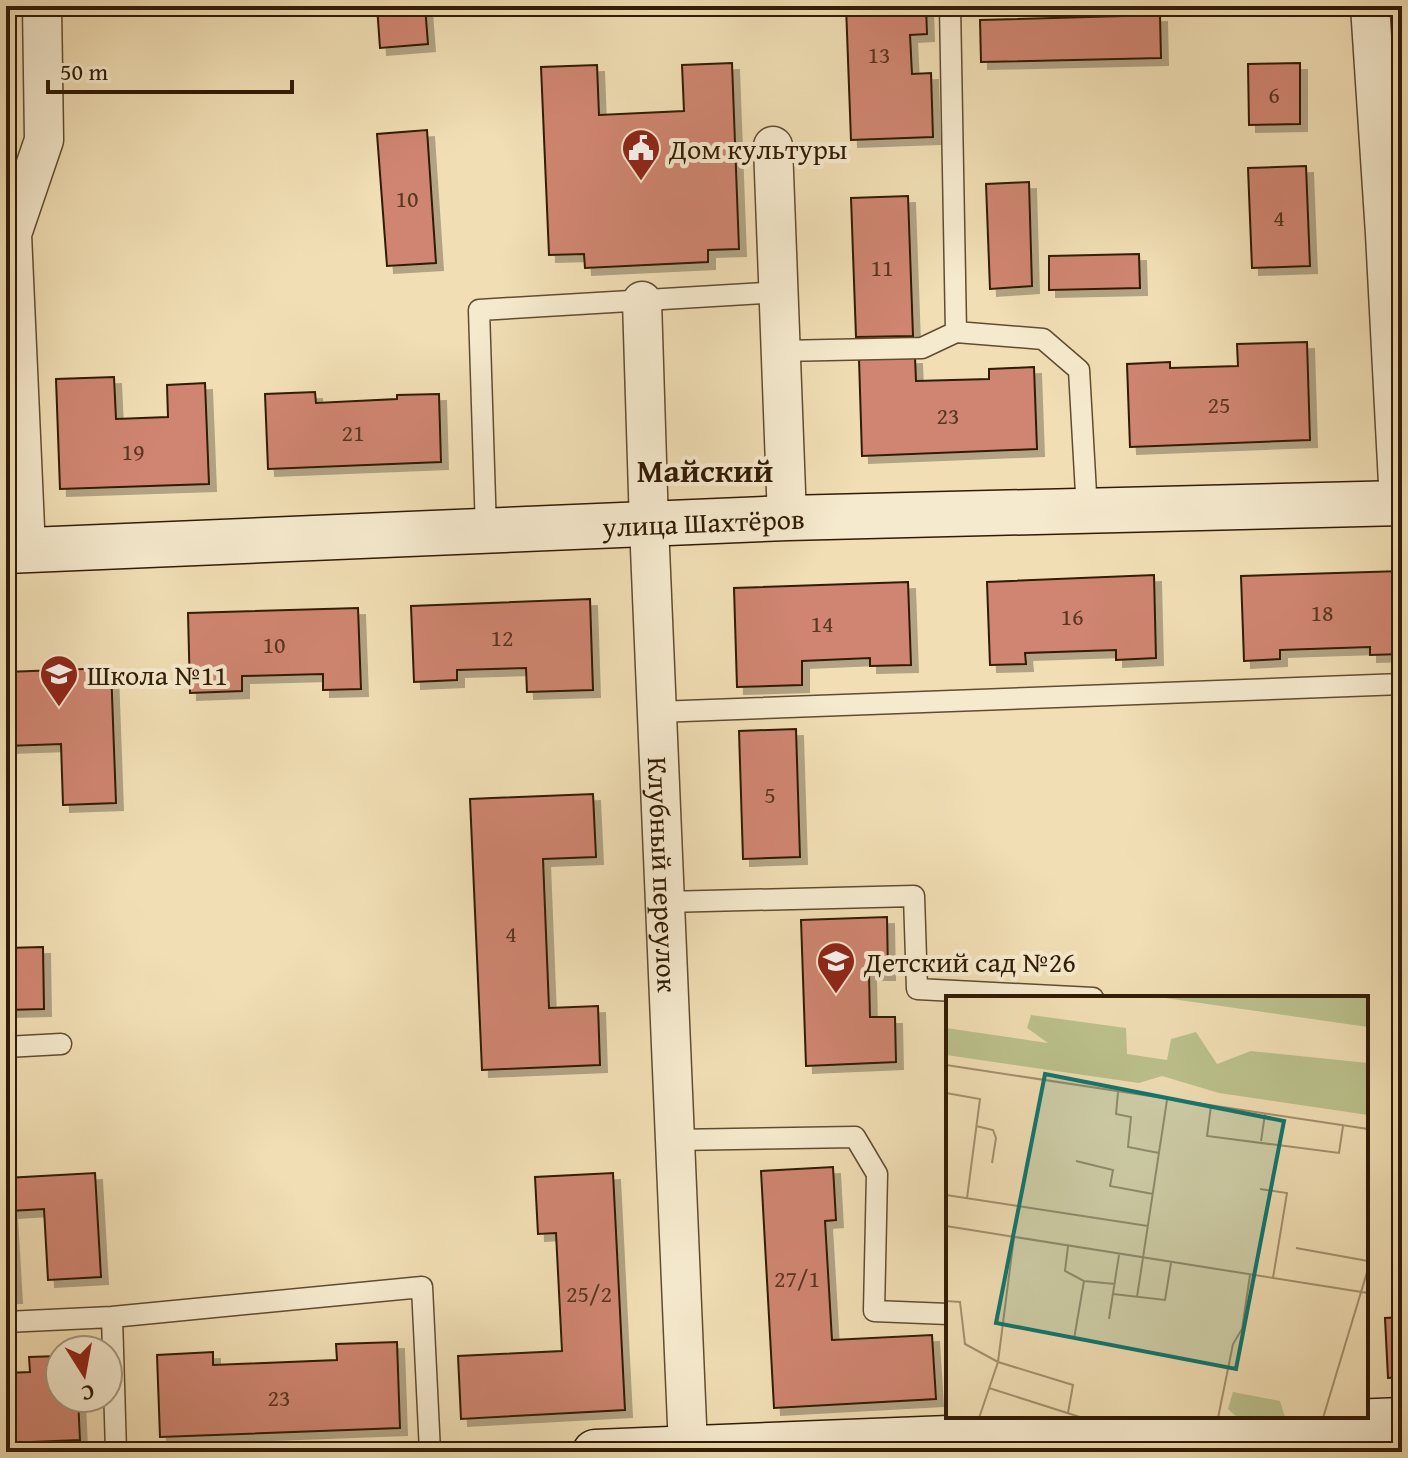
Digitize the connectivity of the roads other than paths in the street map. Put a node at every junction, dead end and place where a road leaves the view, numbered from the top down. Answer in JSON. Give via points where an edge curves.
{"nodes":[{"id":1,"x":42,"y":6,"type":"edge"},
{"id":2,"x":950,"y":6,"type":"edge"},
{"id":3,"x":1370,"y":6,"type":"edge"},
{"id":4,"x":773,"y":146,"type":"dead end"},
{"id":5,"x":779,"y":292,"type":"junction"},
{"id":6,"x":642,"y":301,"type":"junction"},
{"id":7,"x":956,"y":332,"type":"junction"},
{"id":8,"x":781,"y":351,"type":"junction"},
{"id":9,"x":1401,"y":503,"type":"edge"},
{"id":10,"x":1087,"y":511,"type":"junction"},
{"id":11,"x":787,"y":518,"type":"junction"},
{"id":12,"x":649,"y":525,"type":"junction"},
{"id":13,"x":486,"y":531,"type":"junction"},
{"id":14,"x":16,"y":550,"type":"edge"},
{"id":15,"x":1402,"y":684,"type":"edge"},
{"id":16,"x":657,"y":712,"type":"junction"},
{"id":17,"x":665,"y":902,"type":"junction"},
{"id":18,"x":1054,"y":996,"type":"edge"},
{"id":19,"x":61,"y":1044,"type":"dead end"},
{"id":20,"x":6,"y":1047,"type":"edge"},
{"id":21,"x":675,"y":1140,"type":"junction"},
{"id":22,"x":946,"y":1314,"type":"edge"},
{"id":23,"x":112,"y":1317,"type":"junction"},
{"id":24,"x":6,"y":1322,"type":"edge"},
{"id":25,"x":1402,"y":1420,"type":"edge"},
{"id":26,"x":970,"y":1426,"type":"edge"},
{"id":27,"x":688,"y":1448,"type":"junction"},
{"id":28,"x":116,"y":1452,"type":"edge"},
{"id":29,"x":430,"y":1452,"type":"edge"},
{"id":30,"x":595,"y":1452,"type":"edge"}],
"edges":[{"from":1,"to":14,"type":"street","via":[[44,140],[12,234]]},
{"from":2,"to":7,"type":"lane"},
{"from":3,"to":9,"type":"street"},
{"from":4,"to":5,"type":"street"},
{"from":5,"to":6,"type":"lane"},
{"from":5,"to":8,"type":"street"},
{"from":6,"to":12,"type":"street","name":"Клубный переулок"},
{"from":6,"to":13,"type":"lane","via":[[479,310]]},
{"from":7,"to":8,"type":"lane","via":[[922,348]]},
{"from":7,"to":10,"type":"lane","via":[[1043,339],[1079,370]]},
{"from":8,"to":11,"type":"street"},
{"from":9,"to":10,"type":"street","name":"улица Шахтёров"},
{"from":10,"to":11,"type":"street","name":"улица Шахтёров"},
{"from":11,"to":12,"type":"street","name":"улица Шахтёров"},
{"from":12,"to":13,"type":"street","name":"улица Шахтёров"},
{"from":12,"to":16,"type":"street","name":"Клубный переулок"},
{"from":13,"to":14,"type":"street","name":"улица Шахтёров"},
{"from":15,"to":16,"type":"lane"},
{"from":16,"to":17,"type":"street","name":"Клубный переулок"},
{"from":17,"to":18,"type":"lane","via":[[914,896],[917,989]]},
{"from":17,"to":21,"type":"street","name":"Клубный переулок"},
{"from":19,"to":20,"type":"lane"},
{"from":21,"to":22,"type":"lane","via":[[855,1137],[877,1174],[874,1311]]},
{"from":21,"to":27,"type":"street","name":"Клубный переулок"},
{"from":23,"to":24,"type":"lane"},
{"from":23,"to":28,"type":"lane"},
{"from":23,"to":29,"type":"lane","via":[[422,1287]]},
{"from":25,"to":26,"type":"street"},
{"from":26,"to":27,"type":"street"},
{"from":27,"to":30,"type":"street"}]}
